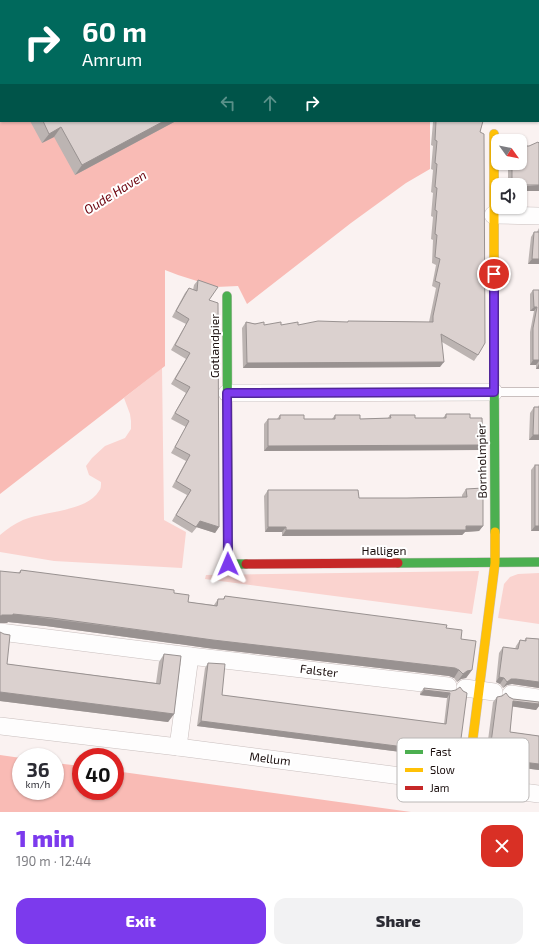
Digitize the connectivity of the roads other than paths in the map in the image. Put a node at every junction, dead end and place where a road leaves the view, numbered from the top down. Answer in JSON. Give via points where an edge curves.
{"nodes":[{"id":1,"x":494,"y":170,"type":"edge"},
{"id":2,"x":493,"y":215,"type":"junction"},
{"id":3,"x":539,"y":216,"type":"edge"},
{"id":4,"x":227,"y":296,"type":"dead end"},
{"id":5,"x":494,"y":392,"type":"junction"},
{"id":6,"x":539,"y":392,"type":"edge"},
{"id":7,"x":227,"y":393,"type":"junction"},
{"id":8,"x":539,"y":562,"type":"edge"},
{"id":9,"x":495,"y":563,"type":"junction"},
{"id":10,"x":228,"y":564,"type":"joint"},
{"id":11,"x":0,"y":632,"type":"edge"},
{"id":12,"x":190,"y":656,"type":"junction"},
{"id":13,"x":479,"y":690,"type":"junction"},
{"id":14,"x":539,"y":698,"type":"edge"},
{"id":15,"x":0,"y":726,"type":"edge"},
{"id":16,"x":473,"y":738,"type":"edge"},
{"id":17,"x":178,"y":747,"type":"junction"},
{"id":18,"x":397,"y":776,"type":"edge"},
{"id":19,"x":529,"y":793,"type":"edge"},
{"id":20,"x":539,"y":794,"type":"edge"}],
"edges":[{"from":1,"to":2,"type":"street","name":"Bornholmpier"},
{"from":2,"to":3,"type":"street"},
{"from":2,"to":5,"type":"street","name":"Bornholmpier"},
{"from":4,"to":7,"type":"street","name":"Gotlandpier"},
{"from":5,"to":6,"type":"lane"},
{"from":5,"to":7,"type":"street"},
{"from":5,"to":9,"type":"street","name":"Bornholmpier"},
{"from":7,"to":10,"type":"street","name":"Gotlandpier"},
{"from":8,"to":9,"type":"street","name":"Halligen"},
{"from":9,"to":10,"type":"street","name":"Halligen"},
{"from":9,"to":13,"type":"street","name":"Bornholmpier"},
{"from":11,"to":12,"type":"street","name":"Falster"},
{"from":12,"to":13,"type":"street","name":"Falster"},
{"from":12,"to":17,"type":"street"},
{"from":13,"to":14,"type":"street","name":"Falster"},
{"from":13,"to":16,"type":"street","name":"Bornholmpier"},
{"from":15,"to":17,"type":"street","name":"Mellum"},
{"from":17,"to":18,"type":"street","name":"Mellum"},
{"from":19,"to":20,"type":"street","name":"Mellum"}]}
